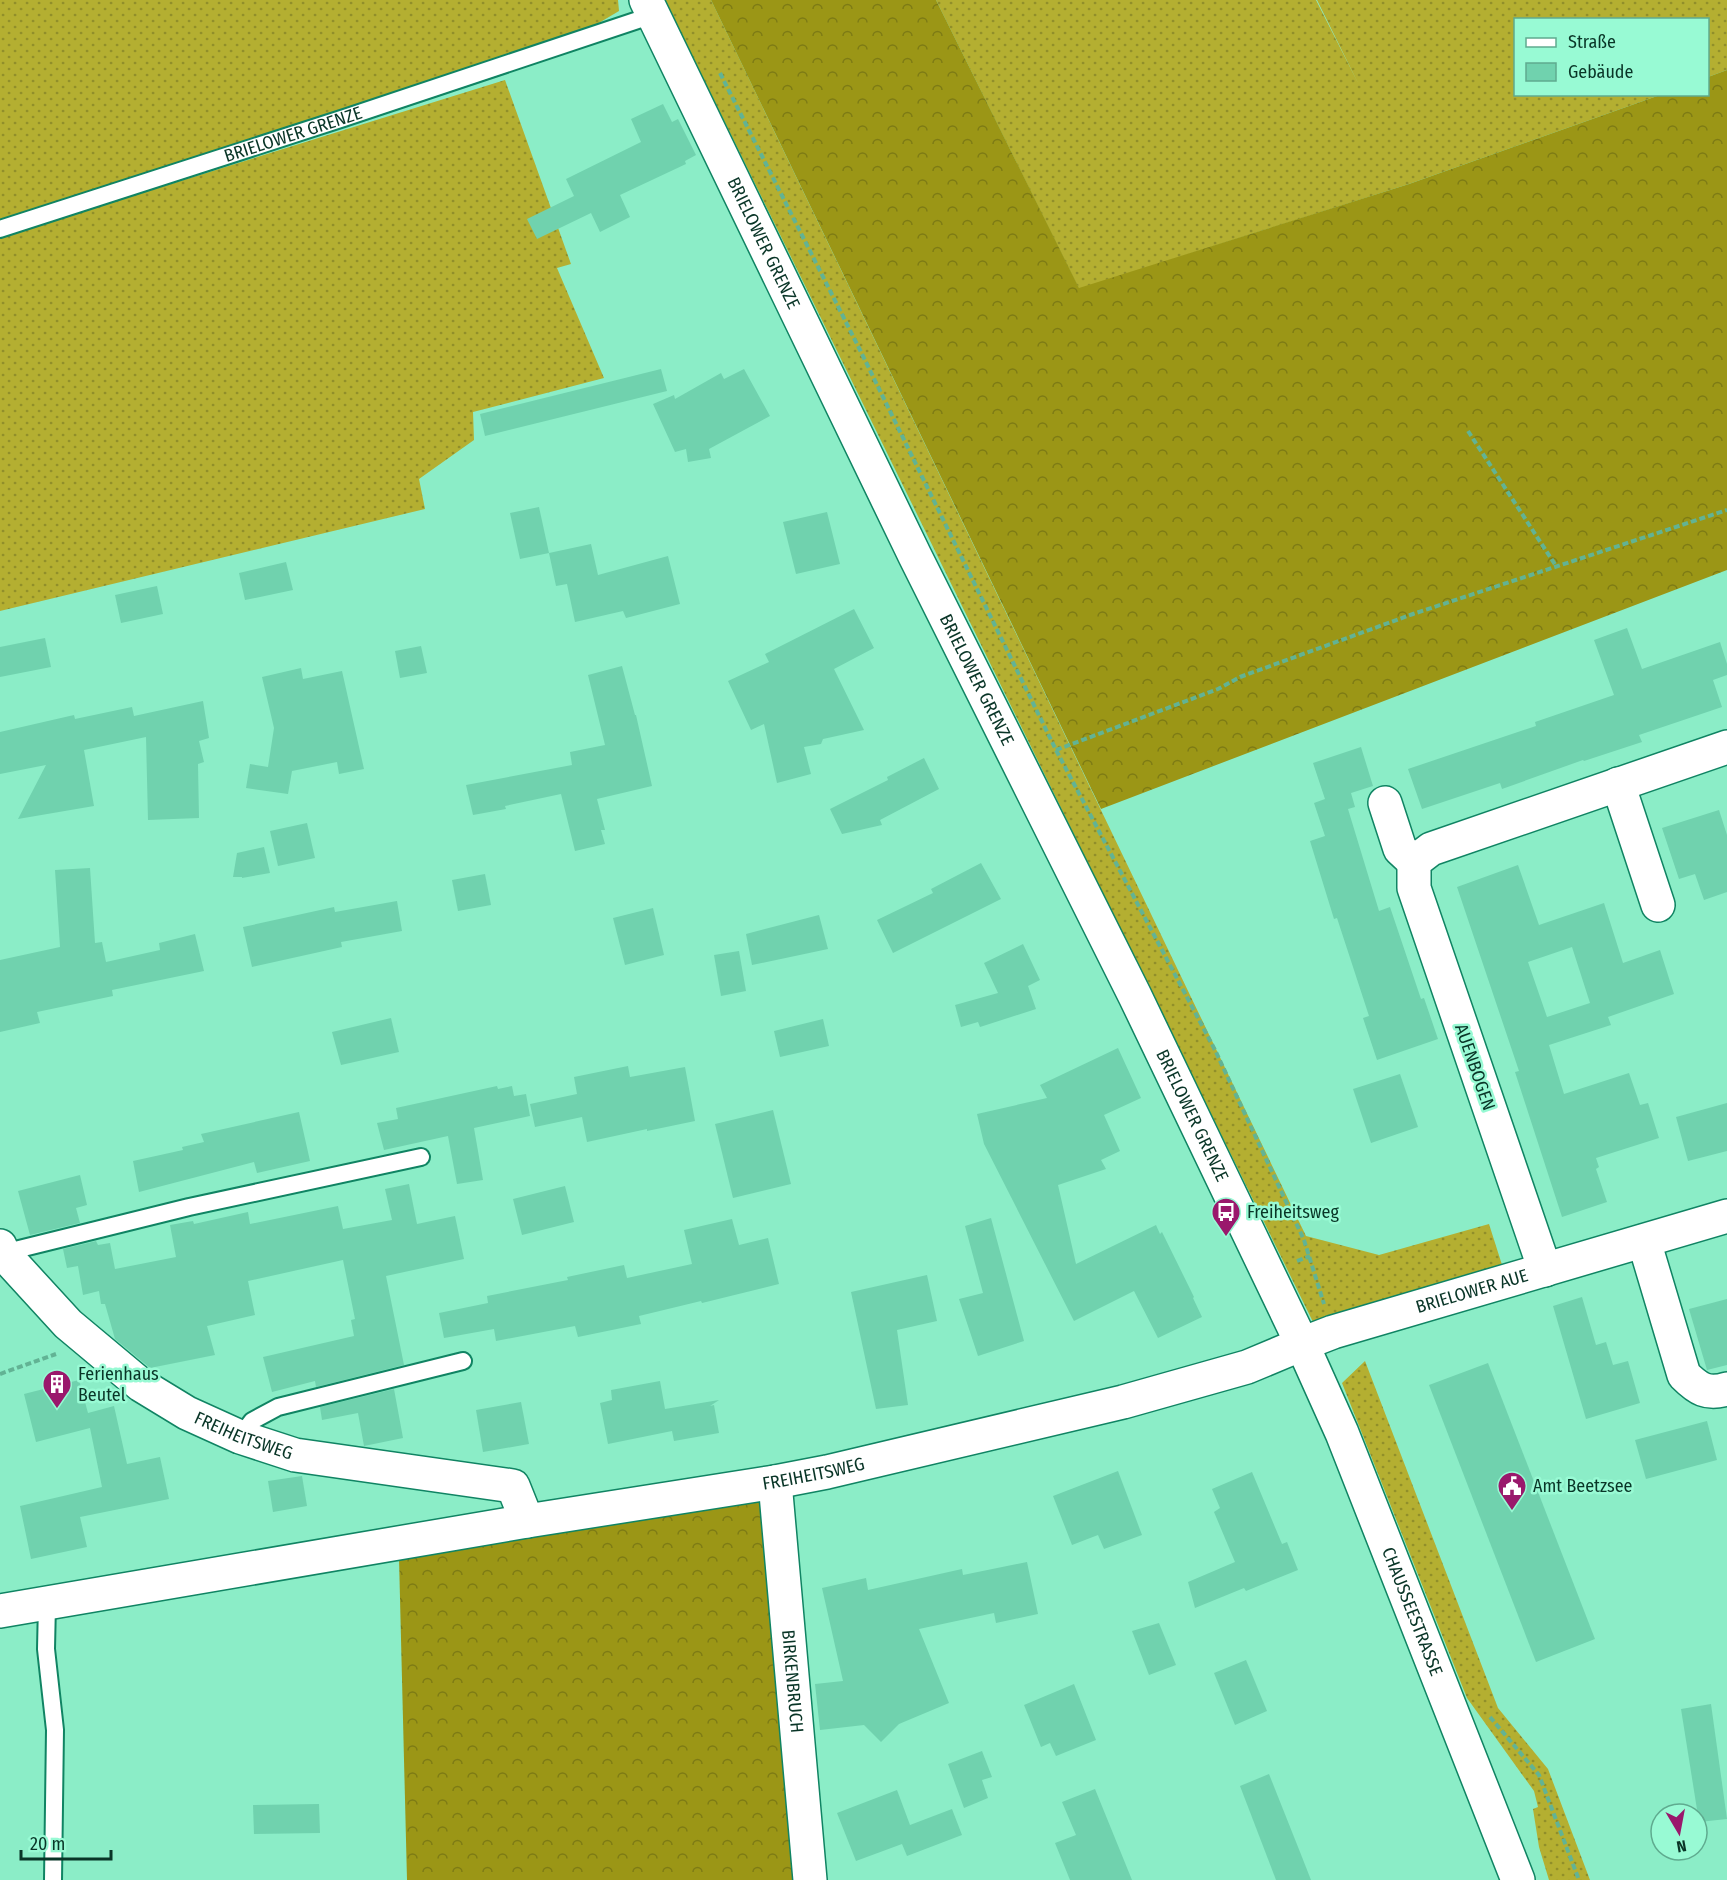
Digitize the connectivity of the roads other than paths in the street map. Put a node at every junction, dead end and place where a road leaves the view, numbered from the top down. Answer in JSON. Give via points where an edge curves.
{"nodes":[{"id":1,"x":649,"y":8,"type":"edge"},
{"id":2,"x":0,"y":229,"type":"edge"},
{"id":3,"x":1727,"y":747,"type":"edge"},
{"id":4,"x":1618,"y":784,"type":"junction"},
{"id":5,"x":1385,"y":802,"type":"dead end"},
{"id":6,"x":1414,"y":862,"type":"junction"},
{"id":7,"x":1658,"y":905,"type":"dead end"},
{"id":8,"x":421,"y":1156,"type":"dead end"},
{"id":9,"x":1727,"y":1216,"type":"edge"},
{"id":10,"x":1644,"y":1241,"type":"junction"},
{"id":11,"x":2,"y":1249,"type":"edge"},
{"id":12,"x":1545,"y":1270,"type":"junction"},
{"id":13,"x":1302,"y":1344,"type":"junction"},
{"id":14,"x":463,"y":1361,"type":"dead end"},
{"id":15,"x":1727,"y":1389,"type":"edge"},
{"id":16,"x":240,"y":1437,"type":"junction"},
{"id":17,"x":775,"y":1482,"type":"junction"},
{"id":18,"x":527,"y":1521,"type":"junction"},
{"id":19,"x":47,"y":1603,"type":"junction"},
{"id":20,"x":0,"y":1611,"type":"edge"},
{"id":21,"x":54,"y":1880,"type":"edge"},
{"id":22,"x":810,"y":1880,"type":"edge"},
{"id":23,"x":1518,"y":1880,"type":"edge"}],
"edges":[{"from":1,"to":2,"type":"lane","name":"BRIELOWER GRENZE","via":[[344,118]]},
{"from":1,"to":13,"type":"street","name":"BRIELOWER GRENZE"},
{"from":3,"to":4,"type":"street"},
{"from":4,"to":6,"type":"street","via":[[1431,849]]},
{"from":4,"to":7,"type":"street"},
{"from":5,"to":6,"type":"street","via":[[1400,849]]},
{"from":6,"to":12,"type":"street","name":"AUENBOGEN","via":[[1414,888]]},
{"from":8,"to":11,"type":"lane"},
{"from":9,"to":10,"type":"street","name":"BRIELOWER AUE"},
{"from":10,"to":12,"type":"street","name":"BRIELOWER AUE"},
{"from":10,"to":15,"type":"street","via":[[1684,1375],[1697,1389]]},
{"from":11,"to":16,"type":"street","name":"FREIHEITSWEG","via":[[68,1324],[141,1385],[187,1413]]},
{"from":12,"to":13,"type":"street","name":"BRIELOWER AUE"},
{"from":13,"to":17,"type":"street","name":"FREIHEITSWEG","via":[[1247,1367],[1123,1402]]},
{"from":13,"to":23,"type":"street","name":"CHAUSSEESTRASSE","via":[[1342,1433]]},
{"from":14,"to":16,"type":"lane","via":[[278,1407],[252,1421]]},
{"from":16,"to":18,"type":"street","name":"FREIHEITSWEG","via":[[295,1455],[513,1486]]},
{"from":17,"to":18,"type":"street","name":"FREIHEITSWEG"},
{"from":17,"to":22,"type":"street","name":"BIRKENBRUCH"},
{"from":18,"to":19,"type":"street","name":"FREIHEITSWEG"},
{"from":19,"to":20,"type":"street","name":"FREIHEITSWEG"},
{"from":19,"to":21,"type":"lane","via":[[46,1649],[55,1730]]}]}
